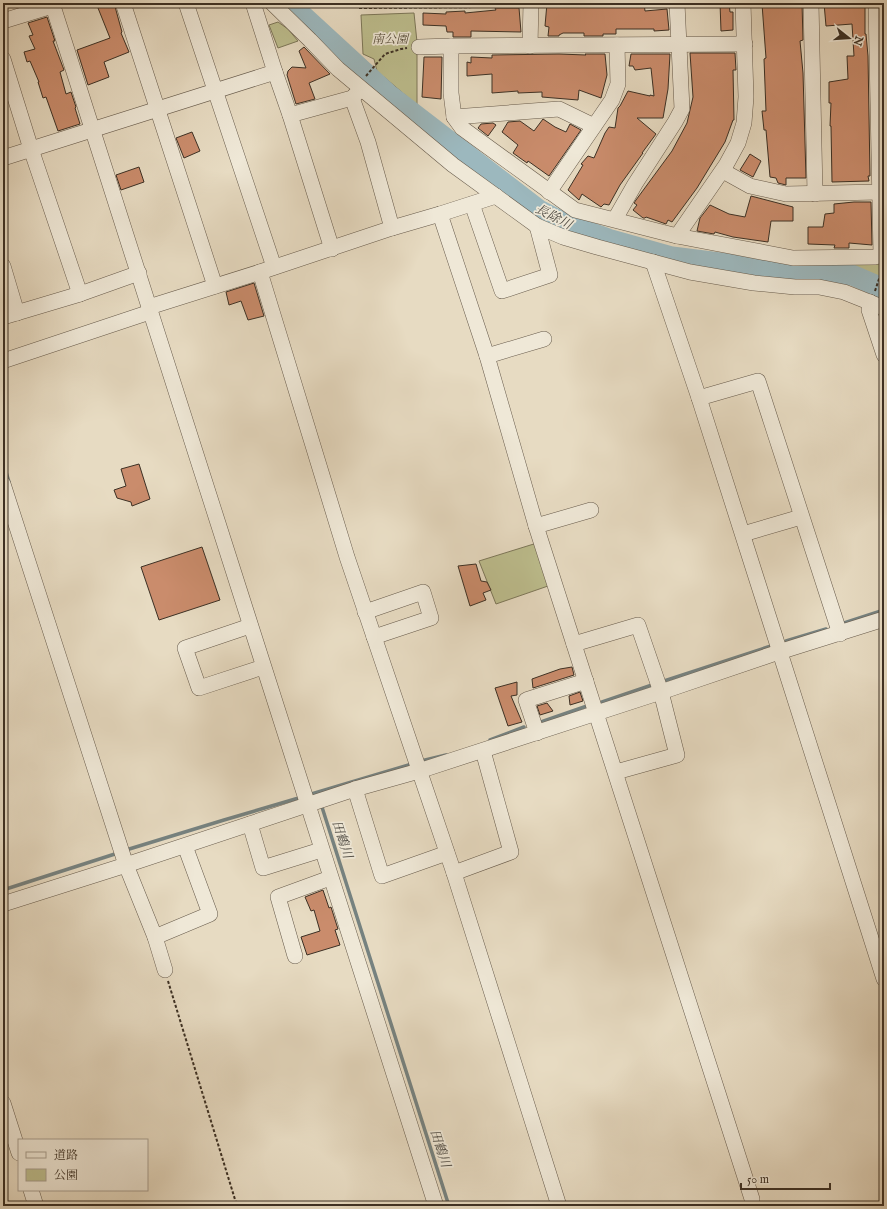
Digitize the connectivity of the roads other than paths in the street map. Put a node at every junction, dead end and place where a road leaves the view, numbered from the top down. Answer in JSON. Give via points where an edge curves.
{"nodes":[{"id":1,"x":123,"y":3,"type":"edge"},
{"id":2,"x":186,"y":3,"type":"edge"},
{"id":3,"x":254,"y":3,"type":"edge"},
{"id":4,"x":272,"y":3,"type":"edge"},
{"id":5,"x":531,"y":3,"type":"edge"},
{"id":6,"x":677,"y":3,"type":"edge"},
{"id":7,"x":743,"y":3,"type":"edge"},
{"id":8,"x":811,"y":3,"type":"edge"},
{"id":9,"x":52,"y":4,"type":"edge"},
{"id":10,"x":879,"y":9,"type":"edge"},
{"id":11,"x":3,"y":21,"type":"edge"},
{"id":12,"x":678,"y":44,"type":"junction"},
{"id":13,"x":745,"y":44,"type":"junction"},
{"id":14,"x":617,"y":45,"type":"junction"},
{"id":15,"x":451,"y":46,"type":"junction"},
{"id":16,"x":530,"y":46,"type":"junction"},
{"id":17,"x":419,"y":47,"type":"road end"},
{"id":18,"x":3,"y":59,"type":"edge"},
{"id":19,"x":881,"y":68,"type":"edge"},
{"id":20,"x":275,"y":72,"type":"junction"},
{"id":21,"x":357,"y":90,"type":"junction"},
{"id":22,"x":216,"y":91,"type":"junction"},
{"id":23,"x":157,"y":109,"type":"junction"},
{"id":24,"x":290,"y":115,"type":"junction"},
{"id":25,"x":454,"y":117,"type":"junction"},
{"id":26,"x":881,"y":120,"type":"edge"},
{"id":27,"x":594,"y":126,"type":"junction"},
{"id":28,"x":92,"y":129,"type":"junction"},
{"id":29,"x":31,"y":149,"type":"junction"},
{"id":30,"x":3,"y":158,"type":"edge"},
{"id":31,"x":723,"y":171,"type":"junction"},
{"id":32,"x":548,"y":192,"type":"junction"},
{"id":33,"x":879,"y":192,"type":"junction"},
{"id":34,"x":815,"y":194,"type":"junction"},
{"id":35,"x":496,"y":196,"type":"junction"},
{"id":36,"x":472,"y":204,"type":"junction"},
{"id":37,"x":440,"y":214,"type":"junction"},
{"id":38,"x":615,"y":219,"type":"junction"},
{"id":39,"x":537,"y":226,"type":"junction"},
{"id":40,"x":392,"y":228,"type":"junction"},
{"id":41,"x":677,"y":236,"type":"junction"},
{"id":42,"x":332,"y":249,"type":"junction"},
{"id":43,"x":882,"y":255,"type":"edge"},
{"id":44,"x":653,"y":262,"type":"junction"},
{"id":45,"x":3,"y":266,"type":"edge"},
{"id":46,"x":267,"y":270,"type":"junction"},
{"id":47,"x":139,"y":273,"type":"junction"},
{"id":48,"x":214,"y":286,"type":"junction"},
{"id":49,"x":80,"y":294,"type":"junction"},
{"id":50,"x":876,"y":301,"type":"edge"},
{"id":51,"x":150,"y":309,"type":"junction"},
{"id":52,"x":10,"y":315,"type":"edge"},
{"id":53,"x":544,"y":339,"type":"dead end"},
{"id":54,"x":884,"y":355,"type":"edge"},
{"id":55,"x":487,"y":356,"type":"junction"},
{"id":56,"x":3,"y":361,"type":"edge"},
{"id":57,"x":699,"y":398,"type":"junction"},
{"id":58,"x":3,"y":484,"type":"edge"},
{"id":59,"x":591,"y":510,"type":"dead end"},
{"id":60,"x":801,"y":516,"type":"junction"},
{"id":61,"x":536,"y":526,"type":"junction"},
{"id":62,"x":743,"y":534,"type":"junction"},
{"id":63,"x":365,"y":612,"type":"junction"},
{"id":64,"x":884,"y":620,"type":"edge"},
{"id":65,"x":250,"y":626,"type":"junction"},
{"id":66,"x":840,"y":634,"type":"junction"},
{"id":67,"x":374,"y":637,"type":"junction"},
{"id":68,"x":574,"y":644,"type":"junction"},
{"id":69,"x":779,"y":652,"type":"junction"},
{"id":70,"x":263,"y":667,"type":"junction"},
{"id":71,"x":586,"y":681,"type":"junction"},
{"id":72,"x":661,"y":692,"type":"junction"},
{"id":73,"x":597,"y":713,"type":"junction"},
{"id":74,"x":537,"y":733,"type":"junction"},
{"id":75,"x":484,"y":750,"type":"junction"},
{"id":76,"x":419,"y":772,"type":"junction"},
{"id":77,"x":616,"y":772,"type":"junction"},
{"id":78,"x":355,"y":789,"type":"junction"},
{"id":79,"x":307,"y":800,"type":"junction"},
{"id":80,"x":250,"y":824,"type":"junction"},
{"id":81,"x":185,"y":846,"type":"junction"},
{"id":82,"x":321,"y":850,"type":"junction"},
{"id":83,"x":447,"y":853,"type":"junction"},
{"id":84,"x":124,"y":857,"type":"junction"},
{"id":85,"x":454,"y":873,"type":"junction"},
{"id":86,"x":330,"y":878,"type":"junction"},
{"id":87,"x":3,"y":904,"type":"edge"},
{"id":88,"x":155,"y":937,"type":"junction"},
{"id":89,"x":295,"y":956,"type":"dead end"},
{"id":90,"x":165,"y":970,"type":"road end"},
{"id":91,"x":884,"y":979,"type":"edge"},
{"id":92,"x":3,"y":1103,"type":"edge"},
{"id":93,"x":18,"y":1150,"type":"edge"},
{"id":94,"x":31,"y":1191,"type":"edge"},
{"id":95,"x":36,"y":1206,"type":"edge"},
{"id":96,"x":436,"y":1206,"type":"edge"},
{"id":97,"x":559,"y":1206,"type":"edge"},
{"id":98,"x":752,"y":1206,"type":"edge"}],
"edges":[{"from":1,"to":23,"type":"street"},
{"from":2,"to":22,"type":"street"},
{"from":3,"to":20,"type":"street"},
{"from":4,"to":21,"type":"street"},
{"from":5,"to":16,"type":"street"},
{"from":6,"to":12,"type":"street"},
{"from":7,"to":13,"type":"street"},
{"from":8,"to":34,"type":"street"},
{"from":9,"to":11,"type":"street"},
{"from":9,"to":28,"type":"street"},
{"from":10,"to":19,"type":"street"},
{"from":12,"to":13,"type":"street"},
{"from":12,"to":14,"type":"street"},
{"from":12,"to":38,"type":"street","via":[[682,109]]},
{"from":13,"to":31,"type":"street","via":[[744,123],[738,143]]},
{"from":14,"to":16,"type":"street"},
{"from":14,"to":27,"type":"street","via":[[618,84],[612,100]]},
{"from":15,"to":16,"type":"street"},
{"from":15,"to":17,"type":"street"},
{"from":15,"to":25,"type":"street"},
{"from":18,"to":29,"type":"street"},
{"from":19,"to":26,"type":"street"},
{"from":20,"to":22,"type":"street"},
{"from":20,"to":24,"type":"street"},
{"from":21,"to":24,"type":"street"},
{"from":21,"to":35,"type":"street"},
{"from":21,"to":40,"type":"street","via":[[368,142]]},
{"from":22,"to":23,"type":"street"},
{"from":22,"to":46,"type":"street"},
{"from":23,"to":28,"type":"street"},
{"from":23,"to":48,"type":"street"},
{"from":24,"to":42,"type":"street"},
{"from":25,"to":27,"type":"street","via":[[559,109]]},
{"from":25,"to":32,"type":"street","via":[[462,128]]},
{"from":26,"to":33,"type":"street"},
{"from":27,"to":32,"type":"street"},
{"from":28,"to":29,"type":"street"},
{"from":28,"to":47,"type":"street"},
{"from":29,"to":30,"type":"street"},
{"from":29,"to":49,"type":"street"},
{"from":31,"to":34,"type":"street","via":[[750,186],[786,194]]},
{"from":31,"to":41,"type":"street"},
{"from":32,"to":38,"type":"street","via":[[575,210]]},
{"from":33,"to":34,"type":"street"},
{"from":33,"to":43,"type":"street"},
{"from":35,"to":36,"type":"street"},
{"from":35,"to":39,"type":"street"},
{"from":36,"to":37,"type":"street"},
{"from":36,"to":39,"type":"street","via":[[502,291],[550,276]]},
{"from":37,"to":40,"type":"street"},
{"from":37,"to":55,"type":"street"},
{"from":38,"to":41,"type":"street"},
{"from":39,"to":44,"type":"street","via":[[563,237]]},
{"from":40,"to":42,"type":"street"},
{"from":41,"to":43,"type":"street","via":[[793,258]]},
{"from":42,"to":46,"type":"street"},
{"from":44,"to":50,"type":"street","via":[[690,272],[754,283],[795,288],[819,287]]},
{"from":44,"to":57,"type":"street"},
{"from":45,"to":52,"type":"street"},
{"from":46,"to":48,"type":"street"},
{"from":46,"to":63,"type":"street","via":[[346,557]]},
{"from":47,"to":49,"type":"street"},
{"from":47,"to":51,"type":"street"},
{"from":48,"to":51,"type":"street"},
{"from":49,"to":52,"type":"street"},
{"from":50,"to":54,"type":"street","via":[[869,310]]},
{"from":51,"to":56,"type":"street"},
{"from":51,"to":65,"type":"street"},
{"from":53,"to":55,"type":"street"},
{"from":55,"to":61,"type":"street"},
{"from":57,"to":60,"type":"street","via":[[758,381]]},
{"from":57,"to":62,"type":"street"},
{"from":58,"to":84,"type":"street"},
{"from":59,"to":61,"type":"street"},
{"from":60,"to":62,"type":"street"},
{"from":60,"to":66,"type":"street"},
{"from":61,"to":68,"type":"street"},
{"from":62,"to":69,"type":"street"},
{"from":63,"to":67,"type":"street"},
{"from":63,"to":67,"type":"street","via":[[422,592],[431,618]]},
{"from":64,"to":66,"type":"street"},
{"from":65,"to":70,"type":"street"},
{"from":65,"to":70,"type":"street","via":[[185,648],[199,688]]},
{"from":66,"to":69,"type":"street"},
{"from":67,"to":76,"type":"street"},
{"from":68,"to":71,"type":"street"},
{"from":68,"to":72,"type":"street","via":[[638,625]]},
{"from":69,"to":72,"type":"street"},
{"from":69,"to":91,"type":"street"},
{"from":70,"to":79,"type":"street"},
{"from":71,"to":73,"type":"street"},
{"from":71,"to":74,"type":"street","via":[[526,700]]},
{"from":72,"to":73,"type":"street"},
{"from":72,"to":77,"type":"street","via":[[677,755]]},
{"from":73,"to":74,"type":"street"},
{"from":73,"to":77,"type":"street"},
{"from":74,"to":75,"type":"street"},
{"from":75,"to":76,"type":"street"},
{"from":75,"to":85,"type":"street","via":[[511,852]]},
{"from":76,"to":78,"type":"street"},
{"from":76,"to":83,"type":"street"},
{"from":77,"to":98,"type":"street","via":[[752,1199]]},
{"from":78,"to":79,"type":"street","via":[[329,798]]},
{"from":78,"to":83,"type":"street","via":[[382,876]]},
{"from":79,"to":80,"type":"street"},
{"from":79,"to":82,"type":"street"},
{"from":80,"to":81,"type":"street"},
{"from":80,"to":82,"type":"street","via":[[263,868]]},
{"from":81,"to":84,"type":"street"},
{"from":81,"to":88,"type":"street","via":[[210,914]]},
{"from":82,"to":86,"type":"street"},
{"from":83,"to":85,"type":"street"},
{"from":84,"to":87,"type":"street"},
{"from":84,"to":88,"type":"street"},
{"from":85,"to":97,"type":"street"},
{"from":86,"to":89,"type":"street","via":[[278,897]]},
{"from":86,"to":96,"type":"street"},
{"from":88,"to":90,"type":"street"},
{"from":92,"to":93,"type":"street"},
{"from":94,"to":95,"type":"street"}]}
